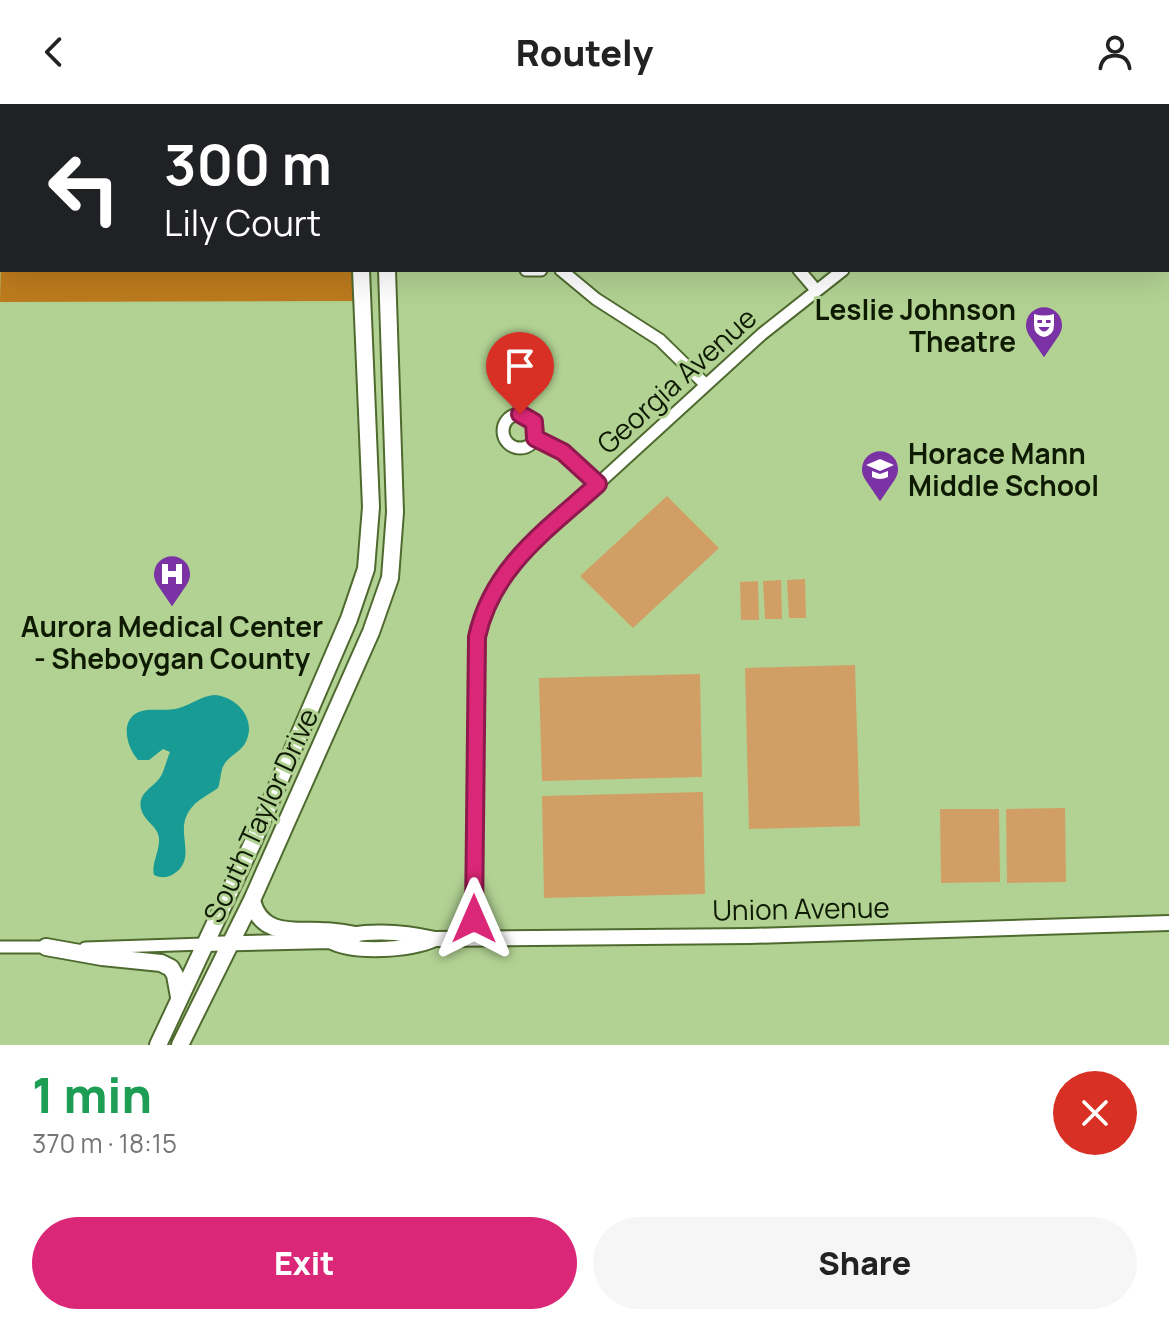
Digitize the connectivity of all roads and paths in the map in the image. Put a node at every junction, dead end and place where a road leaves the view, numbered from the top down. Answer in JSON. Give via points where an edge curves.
{"nodes":[{"id":1,"x":361,"y":272,"type":"edge"},
{"id":2,"x":387,"y":272,"type":"edge"},
{"id":3,"x":563,"y":272,"type":"edge"},
{"id":4,"x":801,"y":272,"type":"edge"},
{"id":5,"x":840,"y":272,"type":"edge"},
{"id":6,"x":816,"y":290,"type":"junction"},
{"id":7,"x":706,"y":385,"type":"junction"},
{"id":8,"x":535,"y":438,"type":"dead end"},
{"id":9,"x":598,"y":484,"type":"junction"},
{"id":10,"x":252,"y":900,"type":"junction"},
{"id":11,"x":1169,"y":923,"type":"edge"},
{"id":12,"x":355,"y":935,"type":"junction"},
{"id":13,"x":435,"y":939,"type":"junction"},
{"id":14,"x":474,"y":939,"type":"junction"},
{"id":15,"x":330,"y":941,"type":"junction"},
{"id":16,"x":230,"y":943,"type":"junction"},
{"id":17,"x":204,"y":944,"type":"junction"},
{"id":18,"x":0,"y":947,"type":"edge"},
{"id":19,"x":46,"y":947,"type":"junction"},
{"id":20,"x":178,"y":1002,"type":"junction"},
{"id":21,"x":158,"y":1045,"type":"edge"},
{"id":22,"x":180,"y":1045,"type":"edge"}],
"edges":[{"from":1,"to":17,"type":"main road","name":"South Taylor Drive","via":[[371,507],[366,569],[271,800]]},
{"from":2,"to":10,"type":"main road","name":"South Taylor Drive","via":[[395,512],[390,578]]},
{"from":3,"to":7,"type":"street","via":[[660,340]]},
{"from":4,"to":6,"type":"street"},
{"from":5,"to":6,"type":"street","name":"Georgia Avenue"},
{"from":6,"to":7,"type":"street","name":"Georgia Avenue"},
{"from":7,"to":9,"type":"street","name":"Georgia Avenue"},
{"from":8,"to":9,"type":"street","via":[[563,452]]},
{"from":9,"to":14,"type":"street","name":"Georgia Avenue","via":[[508,568],[480,619]]},
{"from":10,"to":12,"type":"main road","via":[[274,928]]},
{"from":10,"to":16,"type":"main road","name":"South Taylor Drive"},
{"from":11,"to":14,"type":"street","name":"Union Avenue"},
{"from":12,"to":13,"type":"street","name":"Union Avenue","via":[[398,933]]},
{"from":12,"to":15,"type":"street","name":"Union Avenue"},
{"from":13,"to":14,"type":"street","name":"Union Avenue"},
{"from":13,"to":15,"type":"street","name":"Union Avenue","via":[[412,946],[358,948]]},
{"from":15,"to":16,"type":"street","name":"Union Avenue"},
{"from":16,"to":17,"type":"street","name":"Union Avenue"},
{"from":16,"to":22,"type":"main road","name":"South Taylor Drive"},
{"from":17,"to":19,"type":"street","name":"Union Avenue"},
{"from":17,"to":20,"type":"main road","name":"South Taylor Drive"},
{"from":18,"to":19,"type":"street","name":"Union Avenue"},
{"from":19,"to":20,"type":"main road","via":[[165,965],[177,980]]},
{"from":20,"to":21,"type":"main road","name":"South Taylor Drive"}]}
